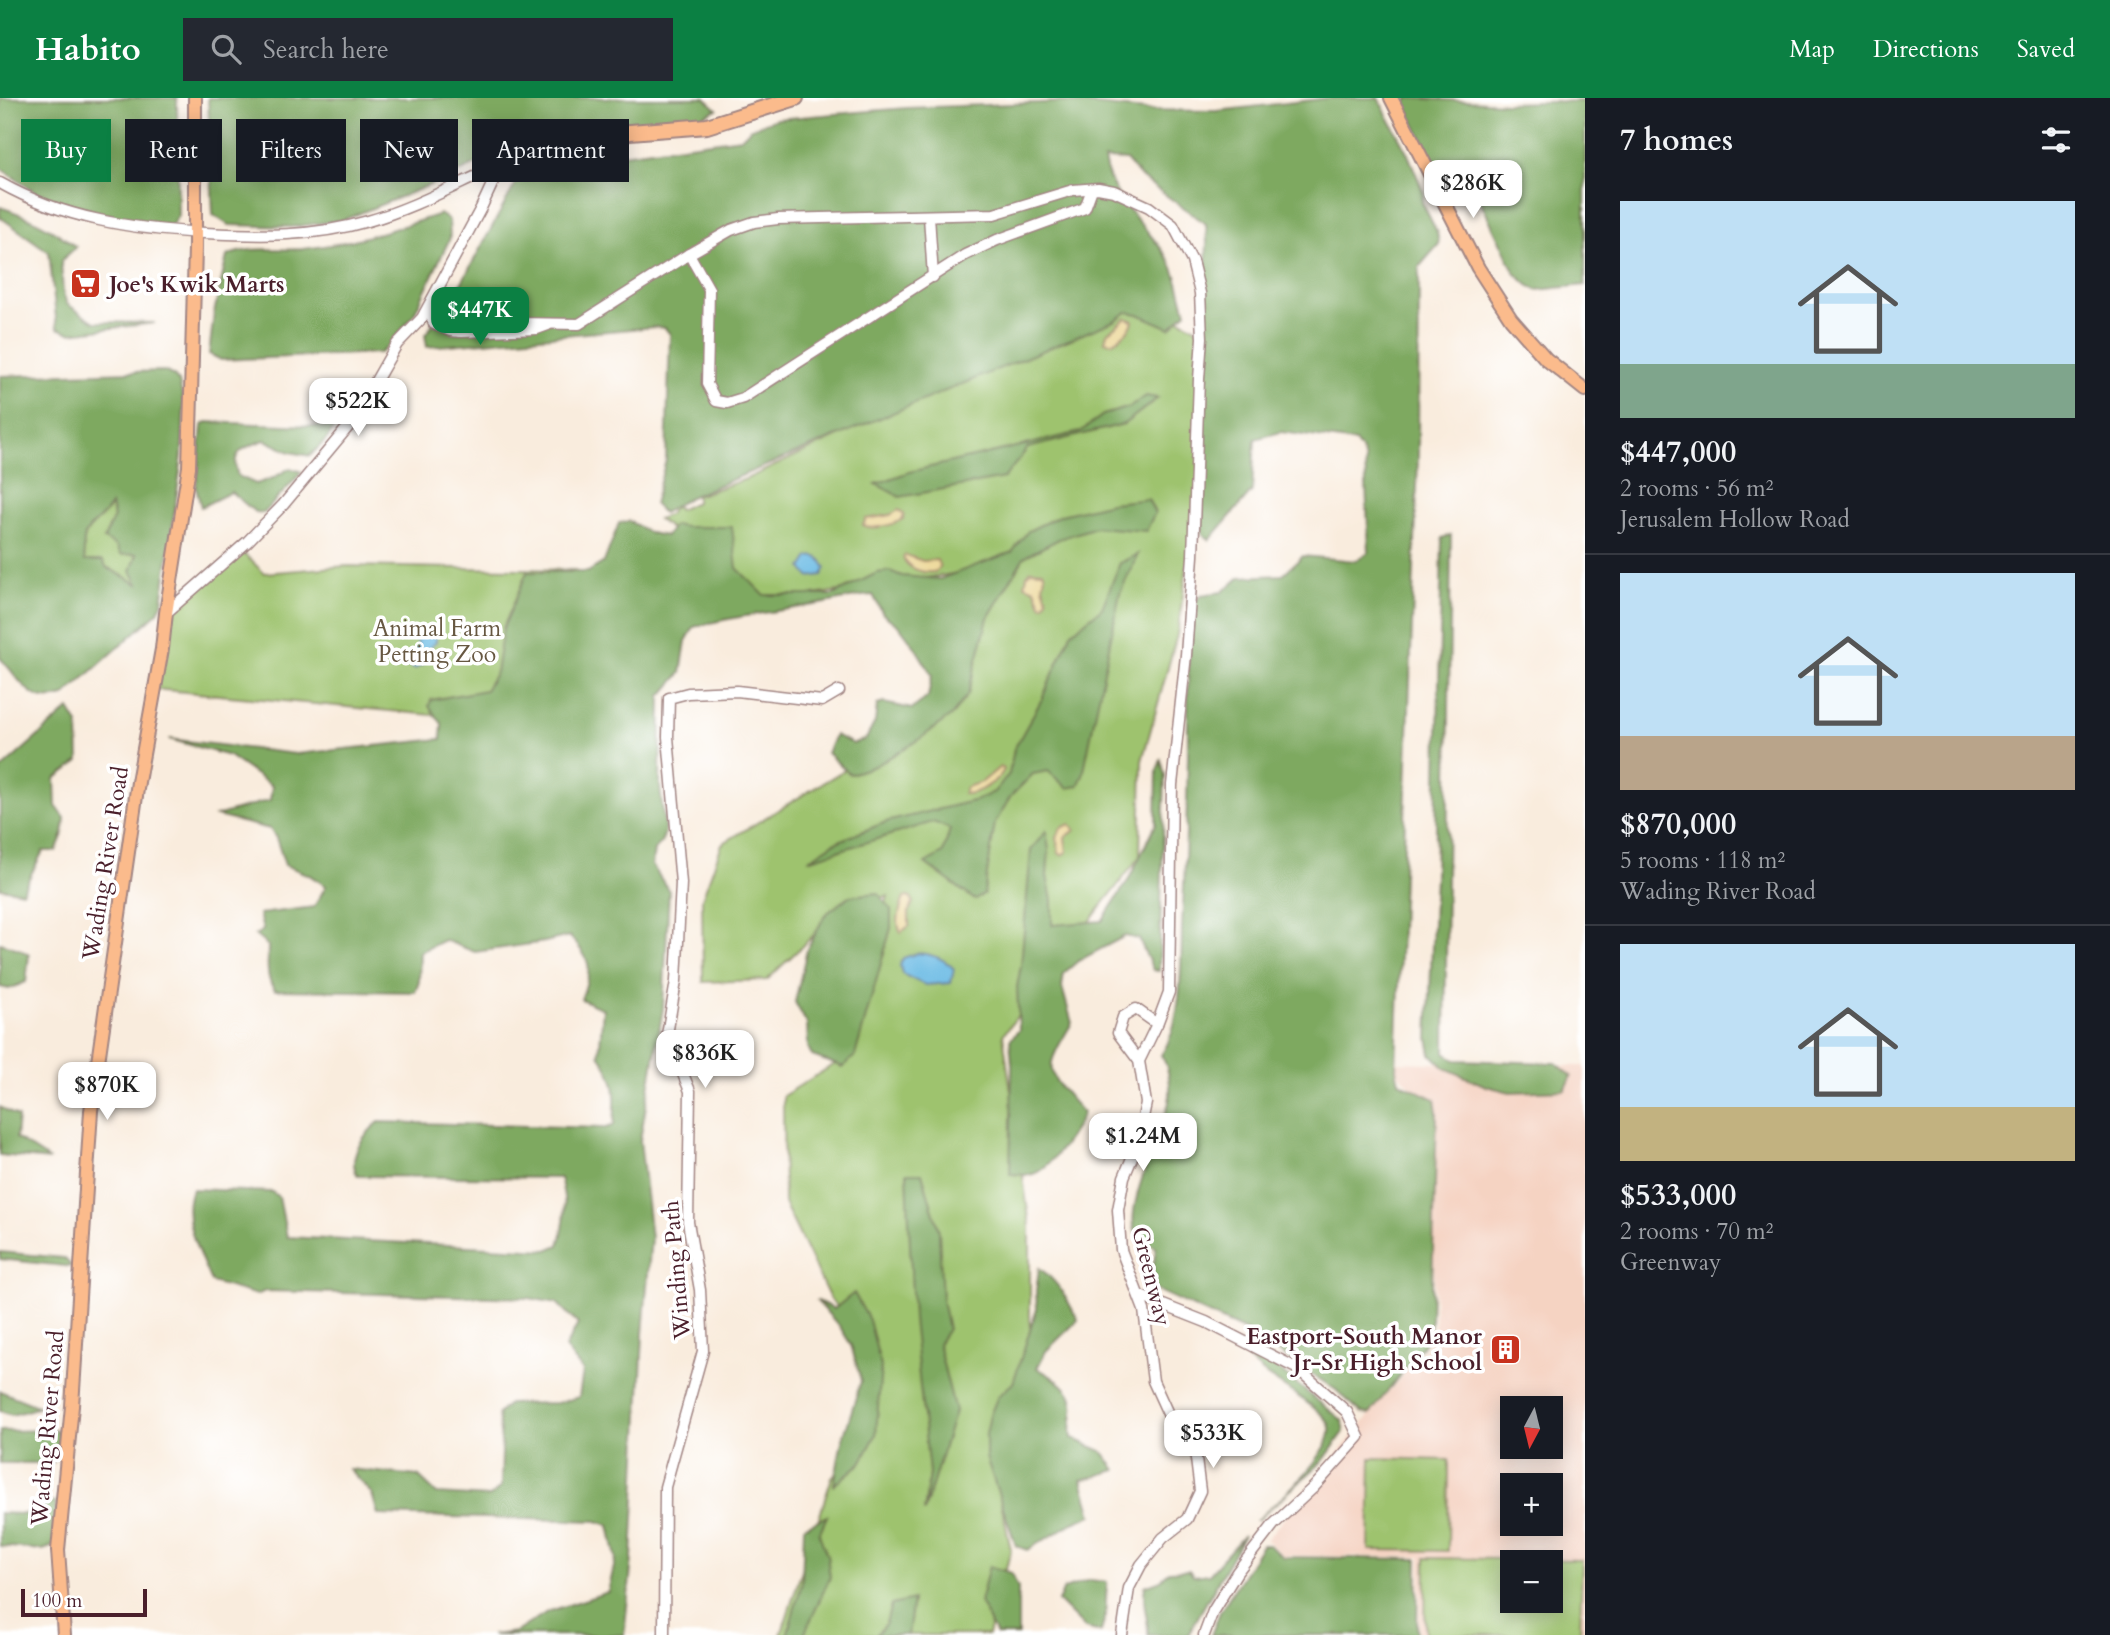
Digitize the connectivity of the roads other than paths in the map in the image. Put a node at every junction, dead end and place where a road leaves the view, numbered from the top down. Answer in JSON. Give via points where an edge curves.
{"nodes":[{"id":1,"x":195,"y":98,"type":"edge"},
{"id":2,"x":796,"y":98,"type":"edge"},
{"id":3,"x":1391,"y":98,"type":"edge"},
{"id":4,"x":629,"y":132,"type":"edge"},
{"id":5,"x":472,"y":178,"type":"edge"},
{"id":6,"x":493,"y":182,"type":"edge"},
{"id":7,"x":0,"y":183,"type":"edge"},
{"id":8,"x":1092,"y":189,"type":"junction"},
{"id":9,"x":929,"y":216,"type":"junction"},
{"id":10,"x":195,"y":233,"type":"junction"},
{"id":11,"x":689,"y":254,"type":"junction"},
{"id":12,"x":933,"y":277,"type":"junction"},
{"id":13,"x":428,"y":314,"type":"junction"},
{"id":14,"x":1585,"y":390,"type":"edge"},
{"id":15,"x":166,"y":613,"type":"junction"},
{"id":16,"x":839,"y":691,"type":"dead end"},
{"id":17,"x":1157,"y":1024,"type":"junction"},
{"id":18,"x":1139,"y":1061,"type":"junction"},
{"id":19,"x":1140,"y":1296,"type":"junction"},
{"id":20,"x":64,"y":1635,"type":"edge"},
{"id":21,"x":664,"y":1635,"type":"edge"},
{"id":22,"x":1122,"y":1635,"type":"edge"},
{"id":23,"x":1204,"y":1635,"type":"edge"}],
"edges":[{"from":1,"to":10,"type":"main road","name":"Wading River Road"},
{"from":2,"to":4,"type":"highway","via":[[707,126]]},
{"from":3,"to":14,"type":"main road","via":[[1478,268],[1511,319],[1546,359]]},
{"from":5,"to":10,"type":"street","via":[[404,209],[346,227],[290,235]]},
{"from":6,"to":13,"type":"street"},
{"from":7,"to":10,"type":"street","via":[[85,218]]},
{"from":8,"to":9,"type":"street","via":[[1073,190],[994,214]]},
{"from":8,"to":12,"type":"street","via":[[1085,208],[997,240]]},
{"from":8,"to":17,"type":"street","via":[[1114,191],[1149,207],[1173,225],[1192,261],[1200,293],[1193,556],[1172,785],[1168,992]]},
{"from":9,"to":11,"type":"street","via":[[754,222]]},
{"from":9,"to":12,"type":"street"},
{"from":10,"to":15,"type":"main road","name":"Wading River Road","via":[[189,467]]},
{"from":11,"to":12,"type":"street","via":[[709,289],[707,384],[716,401],[727,403],[743,398]]},
{"from":11,"to":13,"type":"street","via":[[579,324],[450,331],[434,324]]},
{"from":13,"to":15,"type":"street","via":[[397,344],[353,421],[283,505]]},
{"from":15,"to":20,"type":"main road","name":"Wading River Road","via":[[91,1111],[58,1550]]},
{"from":16,"to":21,"type":"street","name":"Winding Path","via":[[822,701],[737,691],[669,698],[667,737],[681,883],[676,981],[667,1035],[690,1091],[688,1222],[700,1290],[703,1351],[665,1487]]},
{"from":17,"to":18,"type":"street"},
{"from":17,"to":18,"type":"street","name":"Greenway","via":[[1136,1009],[1123,1017],[1118,1033]]},
{"from":18,"to":19,"type":"street","name":"Greenway","via":[[1146,1103],[1118,1210],[1121,1250]]},
{"from":19,"to":22,"type":"street","name":"Greenway","via":[[1153,1381],[1169,1416],[1195,1451],[1200,1491],[1187,1519],[1163,1538],[1135,1576]]},
{"from":19,"to":23,"type":"street","via":[[1206,1322],[1298,1369],[1347,1412],[1359,1437],[1274,1524],[1237,1572]]}]}
